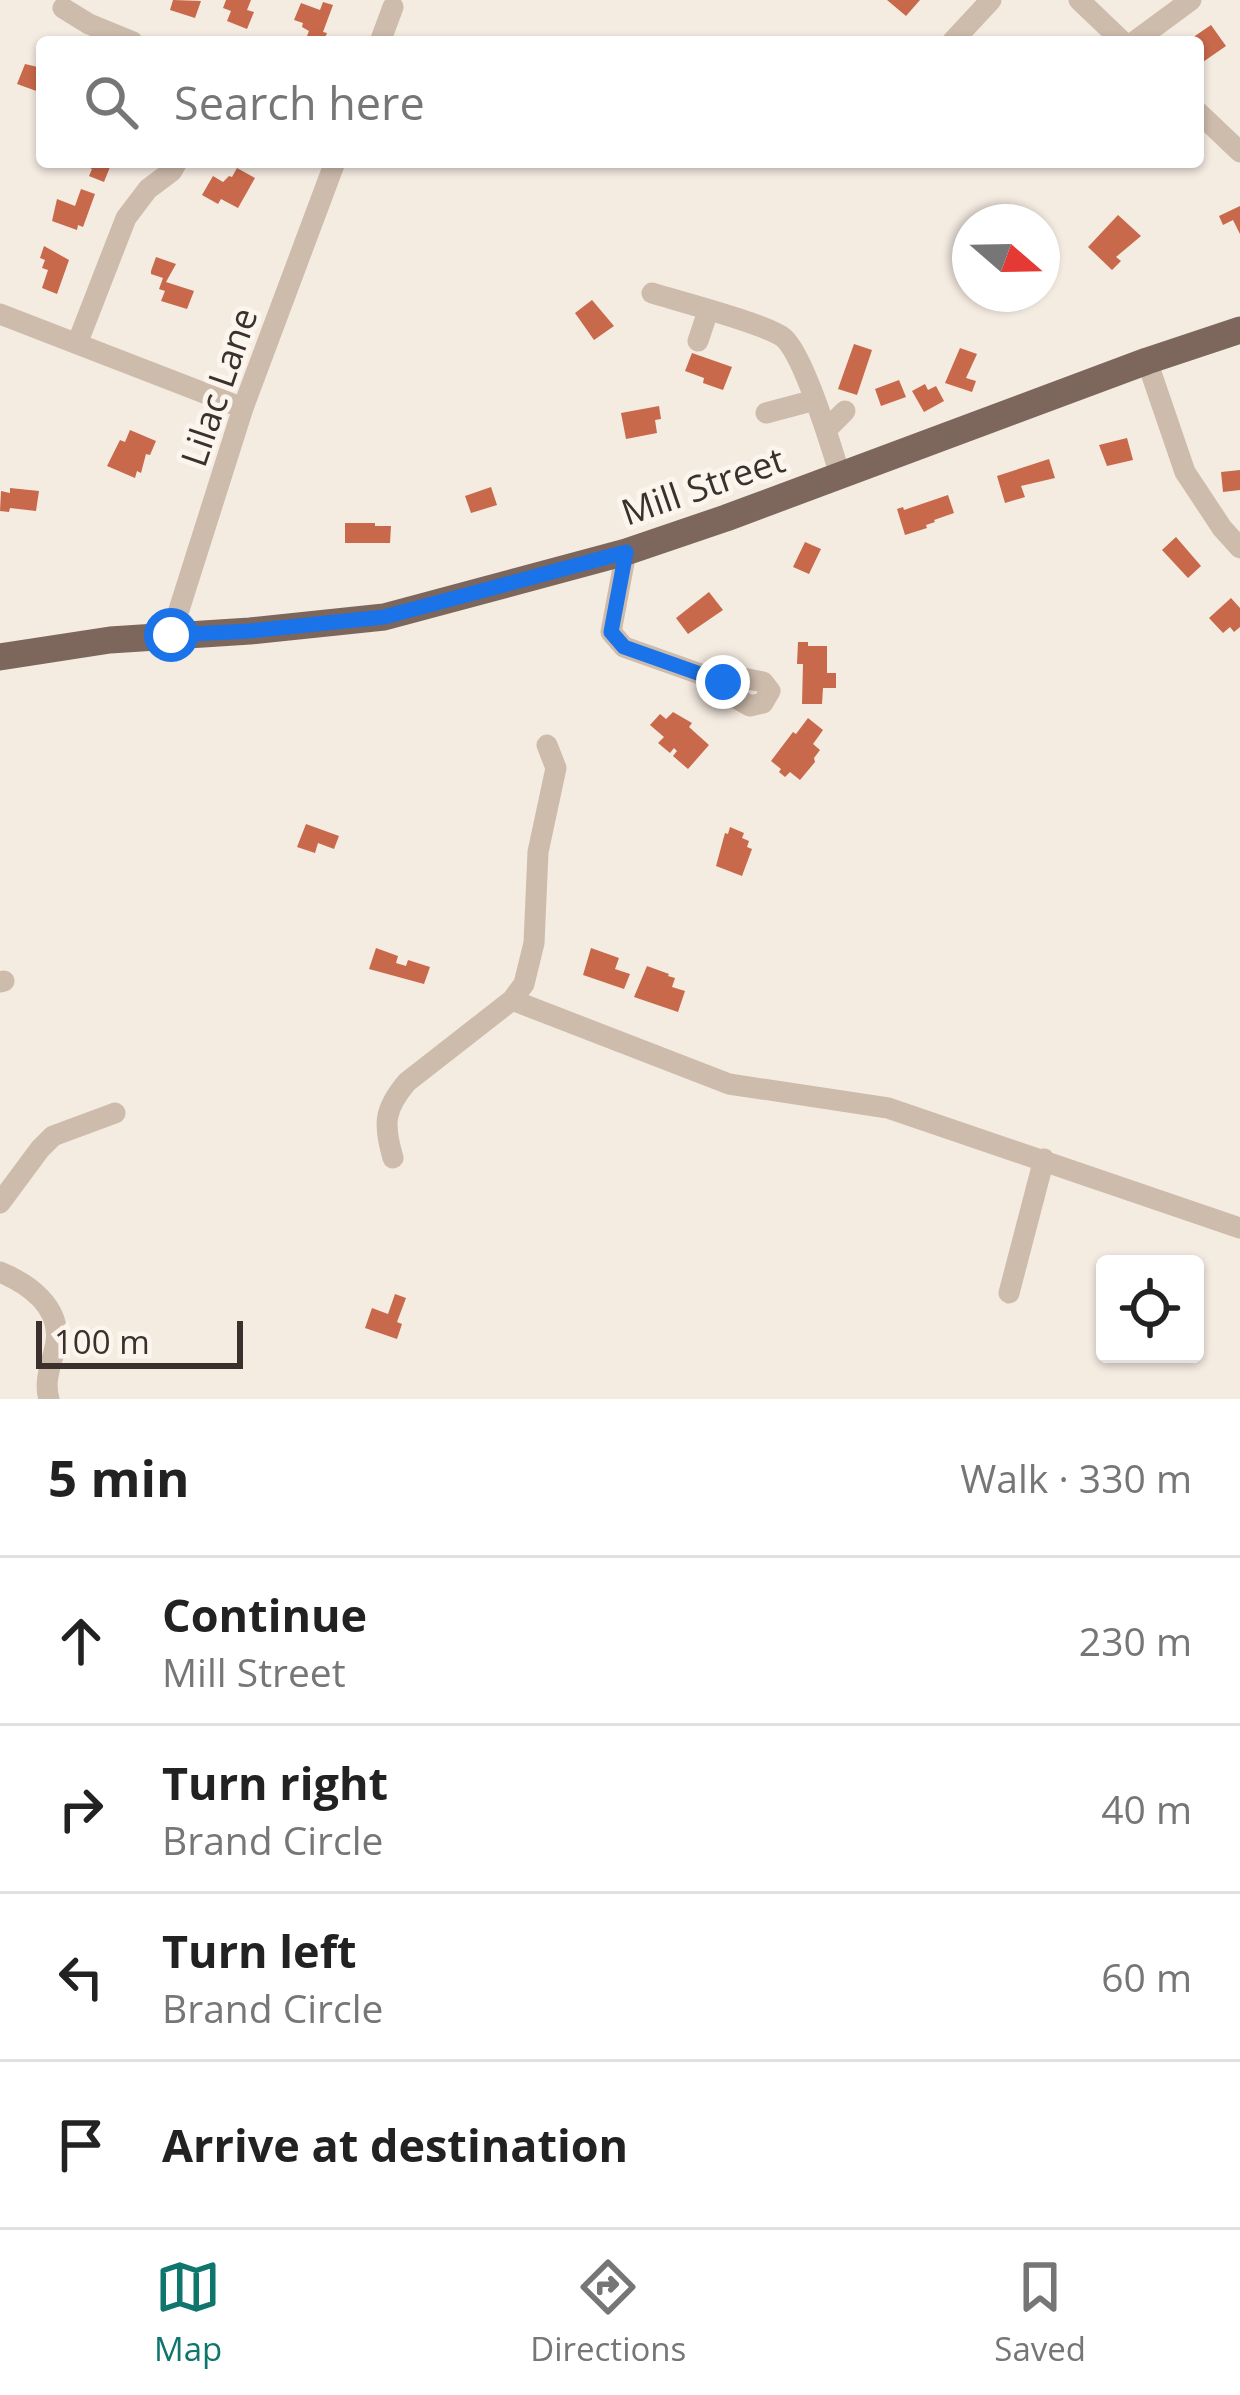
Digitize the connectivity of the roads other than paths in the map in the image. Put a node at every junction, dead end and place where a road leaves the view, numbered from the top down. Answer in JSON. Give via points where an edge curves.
{"nodes":[{"id":1,"x":991,"y":0,"type":"edge"},
{"id":2,"x":1079,"y":0,"type":"edge"},
{"id":3,"x":1191,"y":0,"type":"edge"},
{"id":4,"x":64,"y":8,"type":"dead end"},
{"id":5,"x":393,"y":8,"type":"dead end"},
{"id":6,"x":118,"y":36,"type":"edge"},
{"id":7,"x":382,"y":36,"type":"edge"},
{"id":8,"x":958,"y":36,"type":"edge"},
{"id":9,"x":1117,"y":36,"type":"edge"},
{"id":10,"x":1142,"y":36,"type":"edge"},
{"id":11,"x":1204,"y":118,"type":"edge"},
{"id":12,"x":1240,"y":152,"type":"edge"},
{"id":13,"x":174,"y":168,"type":"edge"},
{"id":14,"x":333,"y":168,"type":"edge"},
{"id":15,"x":652,"y":293,"type":"dead end"},
{"id":16,"x":708,"y":311,"type":"junction"},
{"id":17,"x":0,"y":314,"type":"edge"},
{"id":18,"x":1240,"y":330,"type":"edge"},
{"id":19,"x":698,"y":341,"type":"dead end"},
{"id":20,"x":77,"y":344,"type":"junction"},
{"id":21,"x":1148,"y":361,"type":"junction"},
{"id":22,"x":815,"y":400,"type":"junction"},
{"id":23,"x":243,"y":408,"type":"junction"},
{"id":24,"x":845,"y":411,"type":"dead end"},
{"id":25,"x":766,"y":413,"type":"dead end"},
{"id":26,"x":826,"y":430,"type":"junction"},
{"id":27,"x":840,"y":475,"type":"junction"},
{"id":28,"x":1240,"y":548,"type":"edge"},
{"id":29,"x":626,"y":552,"type":"junction"},
{"id":30,"x":171,"y":635,"type":"junction"},
{"id":31,"x":0,"y":657,"type":"edge"},
{"id":32,"x":723,"y":682,"type":"dead end"},
{"id":33,"x":547,"y":745,"type":"dead end"},
{"id":34,"x":512,"y":1000,"type":"junction"},
{"id":35,"x":116,"y":1113,"type":"dead end"},
{"id":36,"x":393,"y":1158,"type":"dead end"},
{"id":37,"x":1044,"y":1159,"type":"junction"},
{"id":38,"x":0,"y":1203,"type":"edge"},
{"id":39,"x":1240,"y":1228,"type":"edge"},
{"id":40,"x":0,"y":1272,"type":"edge"},
{"id":41,"x":1009,"y":1293,"type":"dead end"},
{"id":42,"x":49,"y":1399,"type":"edge"}],
"edges":[{"from":1,"to":8,"type":"street"},
{"from":2,"to":9,"type":"street"},
{"from":3,"to":10,"type":"street"},
{"from":4,"to":6,"type":"street"},
{"from":5,"to":7,"type":"street"},
{"from":11,"to":12,"type":"street"},
{"from":13,"to":20,"type":"street","via":[[126,218]]},
{"from":14,"to":23,"type":"street","name":"Lilac Lane"},
{"from":15,"to":16,"type":"street"},
{"from":16,"to":19,"type":"street"},
{"from":16,"to":22,"type":"street","via":[[784,339]]},
{"from":17,"to":20,"type":"street"},
{"from":18,"to":21,"type":"main road","name":"Mill Street"},
{"from":20,"to":23,"type":"street"},
{"from":21,"to":27,"type":"main road","name":"Mill Street"},
{"from":21,"to":28,"type":"street","via":[[1185,472]]},
{"from":22,"to":25,"type":"street"},
{"from":22,"to":26,"type":"street"},
{"from":23,"to":30,"type":"street","name":"Lilac Lane"},
{"from":24,"to":26,"type":"street"},
{"from":26,"to":27,"type":"street"},
{"from":27,"to":29,"type":"main road","name":"Mill Street"},
{"from":29,"to":30,"type":"main road","name":"Mill Street","via":[[384,617]]},
{"from":29,"to":32,"type":"street","via":[[611,632],[624,647]]},
{"from":30,"to":31,"type":"main road","name":"Mill Street"},
{"from":33,"to":34,"type":"street","via":[[556,768],[538,852],[534,944]]},
{"from":34,"to":36,"type":"street","via":[[394,1098],[387,1118]]},
{"from":34,"to":37,"type":"street","via":[[730,1084],[888,1108]]},
{"from":35,"to":38,"type":"street","via":[[53,1136]]},
{"from":37,"to":39,"type":"street"},
{"from":37,"to":41,"type":"street"},
{"from":40,"to":42,"type":"street","via":[[52,1312]]}]}
